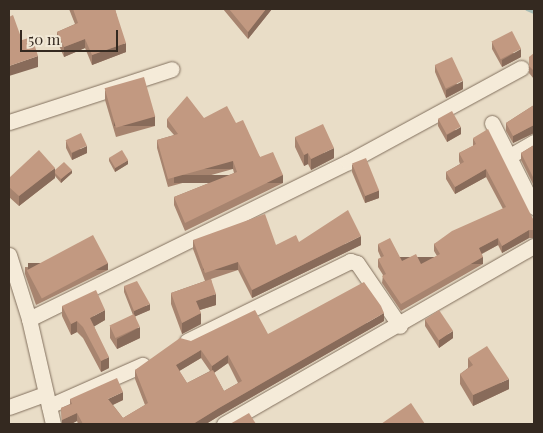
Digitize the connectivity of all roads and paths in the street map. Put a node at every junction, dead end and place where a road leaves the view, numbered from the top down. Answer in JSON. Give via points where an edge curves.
{"nodes":[{"id":1,"x":521,"y":68,"type":"dead end"},
{"id":2,"x":172,"y":69,"type":"dead end"},
{"id":3,"x":9,"y":122,"type":"edge"},
{"id":4,"x":492,"y":123,"type":"dead end"},
{"id":5,"x":534,"y":142,"type":"edge"},
{"id":6,"x":508,"y":157,"type":"junction"},
{"id":7,"x":530,"y":191,"type":"edge"},
{"id":8,"x":534,"y":207,"type":"edge"},
{"id":9,"x":534,"y":246,"type":"edge"},
{"id":10,"x":9,"y":255,"type":"edge"},
{"id":11,"x":30,"y":320,"type":"junction"},
{"id":12,"x":400,"y":326,"type":"junction"},
{"id":13,"x":187,"y":341,"type":"edge"},
{"id":14,"x":142,"y":365,"type":"edge"},
{"id":15,"x":47,"y":400,"type":"junction"},
{"id":16,"x":9,"y":407,"type":"edge"},
{"id":17,"x":53,"y":424,"type":"edge"},
{"id":18,"x":224,"y":424,"type":"edge"}],
"edges":[{"from":1,"to":11,"type":"street","via":[[348,162]]},
{"from":2,"to":3,"type":"street"},
{"from":4,"to":6,"type":"street"},
{"from":5,"to":6,"type":"street"},
{"from":6,"to":7,"type":"street"},
{"from":7,"to":8,"type":"street"},
{"from":9,"to":12,"type":"street"},
{"from":10,"to":11,"type":"street"},
{"from":11,"to":15,"type":"street"},
{"from":12,"to":13,"type":"street","via":[[357,263],[350,261]]},
{"from":12,"to":18,"type":"street"},
{"from":14,"to":15,"type":"street"},
{"from":15,"to":16,"type":"street"},
{"from":15,"to":17,"type":"street"}]}
